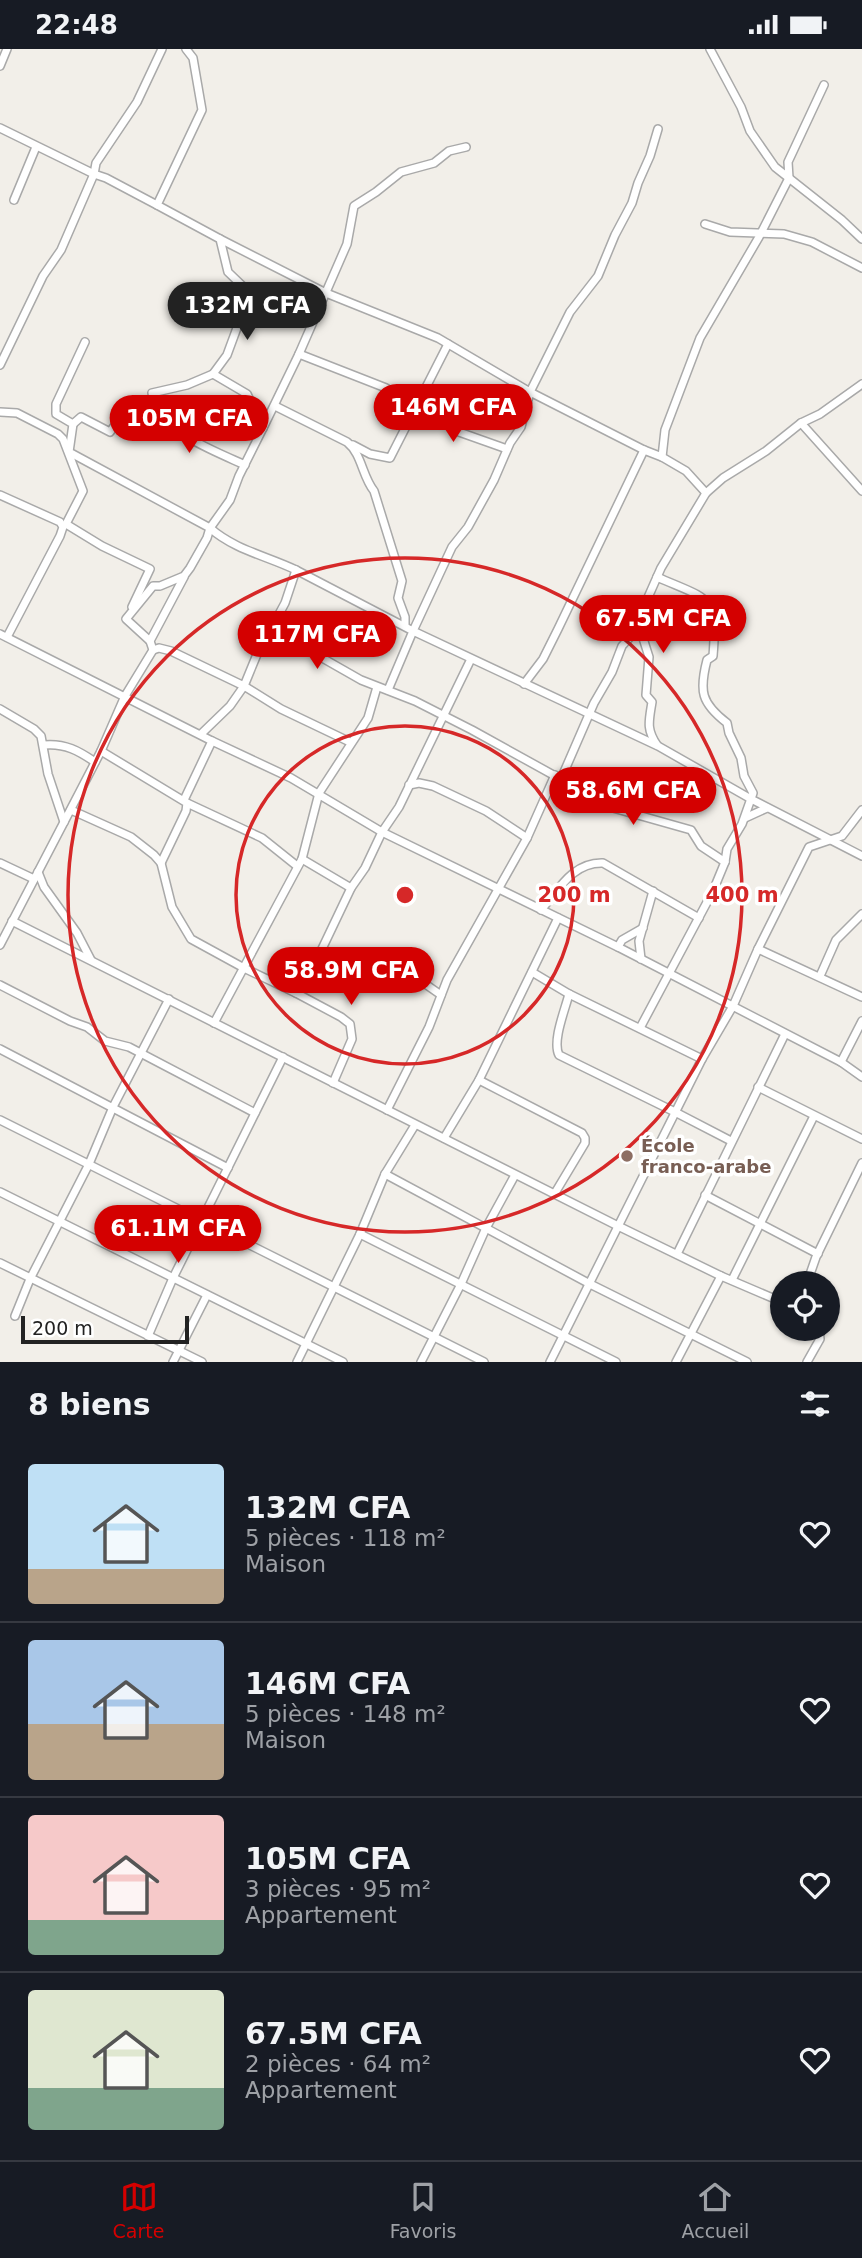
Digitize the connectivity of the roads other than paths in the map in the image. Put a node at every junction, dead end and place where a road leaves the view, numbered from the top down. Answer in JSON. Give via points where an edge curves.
{"nodes":[{"id":1,"x":7,"y":49,"type":"edge"},
{"id":2,"x":162,"y":49,"type":"edge"},
{"id":3,"x":186,"y":49,"type":"edge"},
{"id":4,"x":710,"y":49,"type":"edge"},
{"id":5,"x":0,"y":66,"type":"edge"},
{"id":6,"x":824,"y":85,"type":"dead end"},
{"id":7,"x":0,"y":128,"type":"edge"},
{"id":8,"x":658,"y":129,"type":"dead end"},
{"id":9,"x":36,"y":147,"type":"junction"},
{"id":10,"x":466,"y":147,"type":"dead end"},
{"id":11,"x":94,"y":174,"type":"junction"},
{"id":12,"x":789,"y":178,"type":"junction"},
{"id":13,"x":14,"y":200,"type":"dead end"},
{"id":14,"x":157,"y":205,"type":"junction"},
{"id":15,"x":705,"y":224,"type":"dead end"},
{"id":16,"x":762,"y":233,"type":"junction"},
{"id":17,"x":220,"y":239,"type":"junction"},
{"id":18,"x":862,"y":239,"type":"edge"},
{"id":19,"x":862,"y":268,"type":"edge"},
{"id":20,"x":326,"y":293,"type":"junction"},
{"id":21,"x":85,"y":342,"type":"dead end"},
{"id":22,"x":448,"y":344,"type":"junction"},
{"id":23,"x":299,"y":354,"type":"junction"},
{"id":24,"x":0,"y":365,"type":"edge"},
{"id":25,"x":213,"y":374,"type":"junction"},
{"id":26,"x":862,"y":384,"type":"edge"},
{"id":27,"x":530,"y":392,"type":"junction"},
{"id":28,"x":415,"y":404,"type":"junction"},
{"id":29,"x":275,"y":406,"type":"junction"},
{"id":30,"x":0,"y":412,"type":"edge"},
{"id":31,"x":157,"y":412,"type":"junction"},
{"id":32,"x":801,"y":423,"type":"junction"},
{"id":33,"x":73,"y":424,"type":"junction"},
{"id":34,"x":263,"y":428,"type":"junction"},
{"id":35,"x":347,"y":442,"type":"junction"},
{"id":36,"x":508,"y":449,"type":"junction"},
{"id":37,"x":643,"y":450,"type":"junction"},
{"id":38,"x":69,"y":452,"type":"junction"},
{"id":39,"x":662,"y":457,"type":"junction"},
{"id":40,"x":245,"y":465,"type":"junction"},
{"id":41,"x":862,"y":491,"type":"edge"},
{"id":42,"x":706,"y":493,"type":"junction"},
{"id":43,"x":0,"y":495,"type":"edge"},
{"id":44,"x":210,"y":528,"type":"junction"},
{"id":45,"x":296,"y":570,"type":"junction"},
{"id":46,"x":184,"y":576,"type":"junction"},
{"id":47,"x":657,"y":577,"type":"junction"},
{"id":48,"x":126,"y":619,"type":"junction"},
{"id":49,"x":405,"y":626,"type":"junction"},
{"id":50,"x":267,"y":630,"type":"junction"},
{"id":51,"x":641,"y":630,"type":"junction"},
{"id":52,"x":413,"y":631,"type":"junction"},
{"id":53,"x":3,"y":636,"type":"edge"},
{"id":54,"x":150,"y":641,"type":"junction"},
{"id":55,"x":153,"y":650,"type":"junction"},
{"id":56,"x":471,"y":659,"type":"junction"},
{"id":57,"x":524,"y":684,"type":"junction"},
{"id":58,"x":244,"y":686,"type":"junction"},
{"id":59,"x":377,"y":687,"type":"junction"},
{"id":60,"x":388,"y":690,"type":"junction"},
{"id":61,"x":125,"y":696,"type":"junction"},
{"id":62,"x":1,"y":708,"type":"edge"},
{"id":63,"x":590,"y":714,"type":"junction"},
{"id":64,"x":442,"y":716,"type":"junction"},
{"id":65,"x":201,"y":734,"type":"junction"},
{"id":66,"x":212,"y":741,"type":"junction"},
{"id":67,"x":350,"y":743,"type":"junction"},
{"id":68,"x":44,"y":745,"type":"junction"},
{"id":69,"x":658,"y":746,"type":"junction"},
{"id":70,"x":101,"y":751,"type":"junction"},
{"id":71,"x":95,"y":762,"type":"junction"},
{"id":72,"x":558,"y":777,"type":"junction"},
{"id":73,"x":410,"y":785,"type":"junction"},
{"id":74,"x":319,"y":793,"type":"junction"},
{"id":75,"x":751,"y":799,"type":"junction"},
{"id":76,"x":185,"y":801,"type":"junction"},
{"id":77,"x":768,"y":808,"type":"junction"},
{"id":78,"x":71,"y":810,"type":"junction"},
{"id":79,"x":862,"y":810,"type":"edge"},
{"id":80,"x":745,"y":818,"type":"junction"},
{"id":81,"x":64,"y":822,"type":"junction"},
{"id":82,"x":382,"y":832,"type":"junction"},
{"id":83,"x":815,"y":832,"type":"junction"},
{"id":84,"x":527,"y":838,"type":"junction"},
{"id":85,"x":832,"y":841,"type":"junction"},
{"id":86,"x":809,"y":847,"type":"junction"},
{"id":87,"x":862,"y":856,"type":"edge"},
{"id":88,"x":299,"y":862,"type":"junction"},
{"id":89,"x":725,"y":862,"type":"junction"},
{"id":90,"x":0,"y":863,"type":"edge"},
{"id":91,"x":161,"y":863,"type":"junction"},
{"id":92,"x":36,"y":876,"type":"junction"},
{"id":93,"x":351,"y":888,"type":"junction"},
{"id":94,"x":500,"y":890,"type":"junction"},
{"id":95,"x":653,"y":891,"type":"junction"},
{"id":96,"x":541,"y":910,"type":"junction"},
{"id":97,"x":862,"y":914,"type":"edge"},
{"id":98,"x":558,"y":918,"type":"junction"},
{"id":99,"x":699,"y":918,"type":"junction"},
{"id":100,"x":12,"y":921,"type":"junction"},
{"id":101,"x":643,"y":928,"type":"junction"},
{"id":102,"x":0,"y":945,"type":"edge"},
{"id":103,"x":618,"y":947,"type":"junction"},
{"id":104,"x":758,"y":949,"type":"junction"},
{"id":105,"x":641,"y":959,"type":"junction"},
{"id":106,"x":91,"y":960,"type":"junction"},
{"id":107,"x":398,"y":965,"type":"dead end"},
{"id":108,"x":244,"y":968,"type":"junction"},
{"id":109,"x":532,"y":972,"type":"junction"},
{"id":110,"x":670,"y":974,"type":"junction"},
{"id":111,"x":820,"y":976,"type":"junction"},
{"id":112,"x":0,"y":985,"type":"edge"},
{"id":113,"x":296,"y":993,"type":"junction"},
{"id":114,"x":569,"y":994,"type":"junction"},
{"id":115,"x":441,"y":995,"type":"junction"},
{"id":116,"x":862,"y":997,"type":"edge"},
{"id":117,"x":169,"y":999,"type":"junction"},
{"id":118,"x":733,"y":1006,"type":"junction"},
{"id":119,"x":862,"y":1021,"type":"edge"},
{"id":120,"x":214,"y":1023,"type":"junction"},
{"id":121,"x":640,"y":1028,"type":"junction"},
{"id":122,"x":785,"y":1034,"type":"junction"},
{"id":123,"x":0,"y":1049,"type":"edge"},
{"id":124,"x":141,"y":1053,"type":"junction"},
{"id":125,"x":284,"y":1057,"type":"junction"},
{"id":126,"x":702,"y":1059,"type":"junction"},
{"id":127,"x":841,"y":1062,"type":"junction"},
{"id":128,"x":862,"y":1077,"type":"edge"},
{"id":129,"x":479,"y":1080,"type":"junction"},
{"id":130,"x":333,"y":1083,"type":"junction"},
{"id":131,"x":758,"y":1087,"type":"junction"},
{"id":132,"x":113,"y":1107,"type":"junction"},
{"id":133,"x":387,"y":1110,"type":"junction"},
{"id":134,"x":676,"y":1112,"type":"junction"},
{"id":135,"x":255,"y":1113,"type":"junction"},
{"id":136,"x":814,"y":1116,"type":"junction"},
{"id":137,"x":0,"y":1120,"type":"edge"},
{"id":138,"x":415,"y":1125,"type":"junction"},
{"id":139,"x":444,"y":1138,"type":"junction"},
{"id":140,"x":862,"y":1139,"type":"edge"},
{"id":141,"x":731,"y":1141,"type":"junction"},
{"id":142,"x":862,"y":1163,"type":"edge"},
{"id":143,"x":89,"y":1164,"type":"junction"},
{"id":144,"x":228,"y":1168,"type":"junction"},
{"id":145,"x":385,"y":1174,"type":"junction"},
{"id":146,"x":515,"y":1175,"type":"junction"},
{"id":147,"x":0,"y":1192,"type":"edge"},
{"id":148,"x":555,"y":1193,"type":"junction"},
{"id":149,"x":705,"y":1195,"type":"junction"},
{"id":150,"x":202,"y":1220,"type":"junction"},
{"id":151,"x":60,"y":1222,"type":"junction"},
{"id":152,"x":761,"y":1223,"type":"junction"},
{"id":153,"x":618,"y":1226,"type":"junction"},
{"id":154,"x":486,"y":1228,"type":"junction"},
{"id":155,"x":360,"y":1234,"type":"junction"},
{"id":156,"x":677,"y":1254,"type":"junction"},
{"id":157,"x":818,"y":1254,"type":"junction"},
{"id":158,"x":0,"y":1263,"type":"edge"},
{"id":159,"x":812,"y":1271,"type":"edge"},
{"id":160,"x":721,"y":1276,"type":"junction"},
{"id":161,"x":173,"y":1278,"type":"junction"},
{"id":162,"x":30,"y":1279,"type":"junction"},
{"id":163,"x":732,"y":1280,"type":"junction"},
{"id":164,"x":461,"y":1284,"type":"junction"},
{"id":165,"x":590,"y":1284,"type":"junction"},
{"id":166,"x":334,"y":1286,"type":"junction"},
{"id":167,"x":206,"y":1295,"type":"junction"},
{"id":168,"x":770,"y":1297,"type":"edge"},
{"id":169,"x":15,"y":1316,"type":"dead end"},
{"id":170,"x":564,"y":1335,"type":"junction"},
{"id":171,"x":689,"y":1335,"type":"junction"},
{"id":172,"x":148,"y":1336,"type":"junction"},
{"id":173,"x":434,"y":1336,"type":"junction"},
{"id":174,"x":819,"y":1341,"type":"edge"},
{"id":175,"x":306,"y":1343,"type":"junction"},
{"id":176,"x":179,"y":1350,"type":"junction"},
{"id":177,"x":173,"y":1362,"type":"edge"},
{"id":178,"x":202,"y":1362,"type":"edge"},
{"id":179,"x":297,"y":1362,"type":"edge"},
{"id":180,"x":344,"y":1362,"type":"edge"},
{"id":181,"x":421,"y":1362,"type":"edge"},
{"id":182,"x":484,"y":1362,"type":"edge"},
{"id":183,"x":550,"y":1362,"type":"edge"},
{"id":184,"x":616,"y":1362,"type":"edge"},
{"id":185,"x":676,"y":1362,"type":"edge"},
{"id":186,"x":747,"y":1362,"type":"edge"},
{"id":187,"x":807,"y":1362,"type":"edge"}],
"edges":[{"from":1,"to":5,"type":"street"},
{"from":2,"to":11,"type":"street"},
{"from":3,"to":14,"type":"street","via":[[194,58],[202,110]]},
{"from":4,"to":12,"type":"street","via":[[750,131],[775,167]]},
{"from":6,"to":12,"type":"street","via":[[788,162]]},
{"from":7,"to":9,"type":"street"},
{"from":8,"to":27,"type":"street","via":[[632,203],[598,276],[570,311]]},
{"from":9,"to":11,"type":"street"},
{"from":9,"to":13,"type":"street"},
{"from":10,"to":20,"type":"street","via":[[401,172],[354,206],[347,244]]},
{"from":11,"to":14,"type":"street"},
{"from":11,"to":24,"type":"street","via":[[61,250],[43,276]]},
{"from":12,"to":16,"type":"street"},
{"from":12,"to":18,"type":"street"},
{"from":14,"to":17,"type":"street"},
{"from":15,"to":16,"type":"street","via":[[730,232]]},
{"from":16,"to":19,"type":"street","via":[[812,242]]},
{"from":16,"to":39,"type":"street","via":[[700,338],[665,429]]},
{"from":17,"to":20,"type":"street"},
{"from":17,"to":25,"type":"street","via":[[228,272],[253,296],[227,355]]},
{"from":20,"to":22,"type":"street"},
{"from":20,"to":23,"type":"street"},
{"from":21,"to":33,"type":"street","via":[[56,404],[56,414]]},
{"from":22,"to":27,"type":"street"},
{"from":22,"to":28,"type":"street"},
{"from":23,"to":28,"type":"street"},
{"from":23,"to":29,"type":"street"},
{"from":25,"to":31,"type":"street","via":[[187,386],[152,393]]},
{"from":25,"to":34,"type":"street","via":[[247,394]]},
{"from":26,"to":32,"type":"street"},
{"from":27,"to":36,"type":"street","via":[[521,428]]},
{"from":27,"to":37,"type":"street"},
{"from":28,"to":35,"type":"street","via":[[390,458]]},
{"from":28,"to":36,"type":"street","via":[[459,432]]},
{"from":29,"to":34,"type":"street"},
{"from":29,"to":35,"type":"street"},
{"from":30,"to":38,"type":"street","via":[[17,413],[58,434]]},
{"from":31,"to":33,"type":"street","via":[[147,415],[129,406],[110,432],[82,418]]},
{"from":31,"to":40,"type":"street","via":[[189,439]]},
{"from":32,"to":41,"type":"street"},
{"from":32,"to":42,"type":"street"},
{"from":33,"to":38,"type":"street"},
{"from":34,"to":40,"type":"street"},
{"from":35,"to":49,"type":"street","via":[[355,449],[374,491],[402,581],[398,598]]},
{"from":36,"to":52,"type":"street","via":[[475,515],[452,547]]},
{"from":37,"to":39,"type":"street"},
{"from":37,"to":57,"type":"street","via":[[543,659]]},
{"from":38,"to":44,"type":"street"},
{"from":38,"to":48,"type":"street","via":[[83,491],[66,524],[150,569]]},
{"from":39,"to":42,"type":"street","via":[[686,471]]},
{"from":40,"to":44,"type":"street","via":[[230,500]]},
{"from":42,"to":47,"type":"street"},
{"from":43,"to":53,"type":"street","via":[[63,527]]},
{"from":44,"to":45,"type":"street","via":[[220,538]]},
{"from":44,"to":46,"type":"street"},
{"from":45,"to":49,"type":"street"},
{"from":45,"to":50,"type":"street","via":[[285,603]]},
{"from":46,"to":48,"type":"street","via":[[153,586]]},
{"from":46,"to":54,"type":"street"},
{"from":47,"to":51,"type":"street","via":[[642,611]]},
{"from":47,"to":75,"type":"street","via":[[706,599],[712,610],[716,624],[713,656],[707,660],[703,695],[727,723],[752,789]]},
{"from":48,"to":54,"type":"street"},
{"from":49,"to":52,"type":"street"},
{"from":50,"to":58,"type":"street"},
{"from":50,"to":59,"type":"street"},
{"from":51,"to":63,"type":"street","via":[[622,646]]},
{"from":51,"to":69,"type":"street","via":[[649,657],[650,735]]},
{"from":52,"to":56,"type":"street"},
{"from":52,"to":60,"type":"street"},
{"from":53,"to":61,"type":"street"},
{"from":54,"to":55,"type":"street"},
{"from":55,"to":58,"type":"street","via":[[172,651]]},
{"from":55,"to":61,"type":"street"},
{"from":56,"to":57,"type":"street"},
{"from":56,"to":64,"type":"street"},
{"from":57,"to":63,"type":"street"},
{"from":58,"to":65,"type":"street"},
{"from":58,"to":67,"type":"street"},
{"from":59,"to":60,"type":"street"},
{"from":59,"to":67,"type":"street","via":[[368,718]]},
{"from":60,"to":64,"type":"street"},
{"from":61,"to":65,"type":"street"},
{"from":61,"to":70,"type":"street"},
{"from":62,"to":68,"type":"street","via":[[34,729]]},
{"from":63,"to":69,"type":"street"},
{"from":63,"to":72,"type":"street"},
{"from":64,"to":72,"type":"street"},
{"from":64,"to":73,"type":"street"},
{"from":65,"to":66,"type":"street"},
{"from":66,"to":74,"type":"street"},
{"from":66,"to":76,"type":"street"},
{"from":67,"to":74,"type":"street"},
{"from":68,"to":71,"type":"street","via":[[70,747]]},
{"from":68,"to":81,"type":"street"},
{"from":69,"to":75,"type":"street"},
{"from":70,"to":71,"type":"street"},
{"from":70,"to":76,"type":"street"},
{"from":71,"to":78,"type":"street"},
{"from":72,"to":84,"type":"street"},
{"from":72,"to":89,"type":"street","via":[[613,808],[691,830],[701,846]]},
{"from":73,"to":82,"type":"street"},
{"from":73,"to":84,"type":"street","via":[[433,786],[486,811]]},
{"from":74,"to":82,"type":"street"},
{"from":74,"to":88,"type":"street"},
{"from":75,"to":77,"type":"street"},
{"from":75,"to":80,"type":"street"},
{"from":76,"to":88,"type":"street","via":[[262,838]]},
{"from":76,"to":91,"type":"street","via":[[186,811]]},
{"from":77,"to":80,"type":"street"},
{"from":77,"to":83,"type":"street"},
{"from":78,"to":81,"type":"street"},
{"from":78,"to":91,"type":"street","via":[[137,841]]},
{"from":79,"to":85,"type":"street","via":[[842,836]]},
{"from":80,"to":89,"type":"street","via":[[727,849]]},
{"from":81,"to":92,"type":"street"},
{"from":82,"to":93,"type":"street"},
{"from":82,"to":94,"type":"street"},
{"from":83,"to":85,"type":"street"},
{"from":83,"to":86,"type":"street"},
{"from":84,"to":94,"type":"street"},
{"from":85,"to":86,"type":"street"},
{"from":85,"to":87,"type":"street"},
{"from":86,"to":104,"type":"street"},
{"from":88,"to":93,"type":"street"},
{"from":88,"to":108,"type":"street"},
{"from":89,"to":99,"type":"street"},
{"from":90,"to":92,"type":"street"},
{"from":91,"to":108,"type":"street","via":[[172,908],[191,939]]},
{"from":92,"to":100,"type":"street"},
{"from":92,"to":106,"type":"street","via":[[78,933]]},
{"from":93,"to":113,"type":"street","via":[[311,972]]},
{"from":94,"to":96,"type":"street"},
{"from":94,"to":115,"type":"street"},
{"from":95,"to":96,"type":"street","via":[[612,867],[592,863],[577,868]]},
{"from":95,"to":99,"type":"street"},
{"from":95,"to":101,"type":"street"},
{"from":96,"to":98,"type":"street"},
{"from":97,"to":111,"type":"street","via":[[836,940]]},
{"from":98,"to":103,"type":"street"},
{"from":98,"to":109,"type":"street"},
{"from":99,"to":110,"type":"street"},
{"from":100,"to":102,"type":"street"},
{"from":100,"to":106,"type":"street"},
{"from":101,"to":103,"type":"street"},
{"from":101,"to":105,"type":"street"},
{"from":103,"to":105,"type":"street"},
{"from":104,"to":111,"type":"street"},
{"from":104,"to":118,"type":"street"},
{"from":105,"to":110,"type":"street"},
{"from":106,"to":117,"type":"street"},
{"from":107,"to":115,"type":"street"},
{"from":108,"to":113,"type":"street"},
{"from":108,"to":120,"type":"street"},
{"from":109,"to":114,"type":"street"},
{"from":109,"to":129,"type":"street"},
{"from":110,"to":118,"type":"street"},
{"from":110,"to":121,"type":"street"},
{"from":111,"to":116,"type":"street"},
{"from":112,"to":124,"type":"street","via":[[87,1027],[105,1041]]},
{"from":113,"to":130,"type":"street","via":[[350,1024],[352,1039]]},
{"from":114,"to":121,"type":"street"},
{"from":114,"to":134,"type":"street","via":[[557,1041],[559,1055]]},
{"from":115,"to":133,"type":"street"},
{"from":117,"to":120,"type":"street"},
{"from":117,"to":124,"type":"street"},
{"from":118,"to":122,"type":"street"},
{"from":118,"to":126,"type":"street"},
{"from":119,"to":127,"type":"street"},
{"from":120,"to":125,"type":"street"},
{"from":121,"to":126,"type":"street"},
{"from":122,"to":127,"type":"street"},
{"from":122,"to":131,"type":"street"},
{"from":123,"to":132,"type":"street"},
{"from":124,"to":132,"type":"street"},
{"from":124,"to":135,"type":"street"},
{"from":125,"to":130,"type":"street"},
{"from":125,"to":135,"type":"street"},
{"from":126,"to":134,"type":"street"},
{"from":127,"to":128,"type":"street"},
{"from":129,"to":139,"type":"street"},
{"from":129,"to":148,"type":"street","via":[[582,1133],[585,1143]]},
{"from":130,"to":133,"type":"street"},
{"from":131,"to":136,"type":"street"},
{"from":131,"to":141,"type":"street"},
{"from":132,"to":143,"type":"street"},
{"from":132,"to":144,"type":"street"},
{"from":133,"to":138,"type":"street"},
{"from":134,"to":141,"type":"street"},
{"from":134,"to":153,"type":"street"},
{"from":135,"to":144,"type":"street"},
{"from":136,"to":140,"type":"street"},
{"from":136,"to":152,"type":"street"},
{"from":137,"to":143,"type":"street"},
{"from":138,"to":139,"type":"street"},
{"from":138,"to":145,"type":"street"},
{"from":139,"to":146,"type":"street"},
{"from":141,"to":149,"type":"street"},
{"from":142,"to":157,"type":"street"},
{"from":143,"to":150,"type":"street"},
{"from":143,"to":151,"type":"street"},
{"from":144,"to":150,"type":"street"},
{"from":145,"to":154,"type":"street"},
{"from":145,"to":155,"type":"street"},
{"from":146,"to":148,"type":"street"},
{"from":146,"to":154,"type":"street"},
{"from":147,"to":151,"type":"street"},
{"from":148,"to":153,"type":"street"},
{"from":149,"to":152,"type":"street"},
{"from":149,"to":156,"type":"street"},
{"from":150,"to":161,"type":"street"},
{"from":150,"to":166,"type":"street"},
{"from":151,"to":161,"type":"street"},
{"from":151,"to":162,"type":"street"},
{"from":152,"to":157,"type":"street"},
{"from":152,"to":163,"type":"street"},
{"from":153,"to":156,"type":"street"},
{"from":153,"to":165,"type":"street"},
{"from":154,"to":164,"type":"street"},
{"from":154,"to":165,"type":"street"},
{"from":155,"to":164,"type":"street"},
{"from":155,"to":166,"type":"street"},
{"from":156,"to":160,"type":"street"},
{"from":157,"to":159,"type":"street"},
{"from":158,"to":162,"type":"street"},
{"from":160,"to":163,"type":"street"},
{"from":160,"to":171,"type":"street"},
{"from":161,"to":167,"type":"street"},
{"from":161,"to":172,"type":"street"},
{"from":162,"to":169,"type":"street"},
{"from":162,"to":172,"type":"street"},
{"from":163,"to":168,"type":"street"},
{"from":164,"to":170,"type":"street"},
{"from":164,"to":173,"type":"street"},
{"from":165,"to":170,"type":"street"},
{"from":165,"to":171,"type":"street"},
{"from":166,"to":173,"type":"street"},
{"from":166,"to":175,"type":"street"},
{"from":167,"to":175,"type":"street"},
{"from":167,"to":176,"type":"street"},
{"from":170,"to":183,"type":"street"},
{"from":170,"to":184,"type":"street"},
{"from":171,"to":185,"type":"street"},
{"from":171,"to":186,"type":"street"},
{"from":172,"to":176,"type":"street"},
{"from":173,"to":181,"type":"street"},
{"from":173,"to":182,"type":"street"},
{"from":174,"to":187,"type":"street"},
{"from":175,"to":179,"type":"street"},
{"from":175,"to":180,"type":"street"},
{"from":176,"to":177,"type":"street"},
{"from":176,"to":178,"type":"street"}]}
